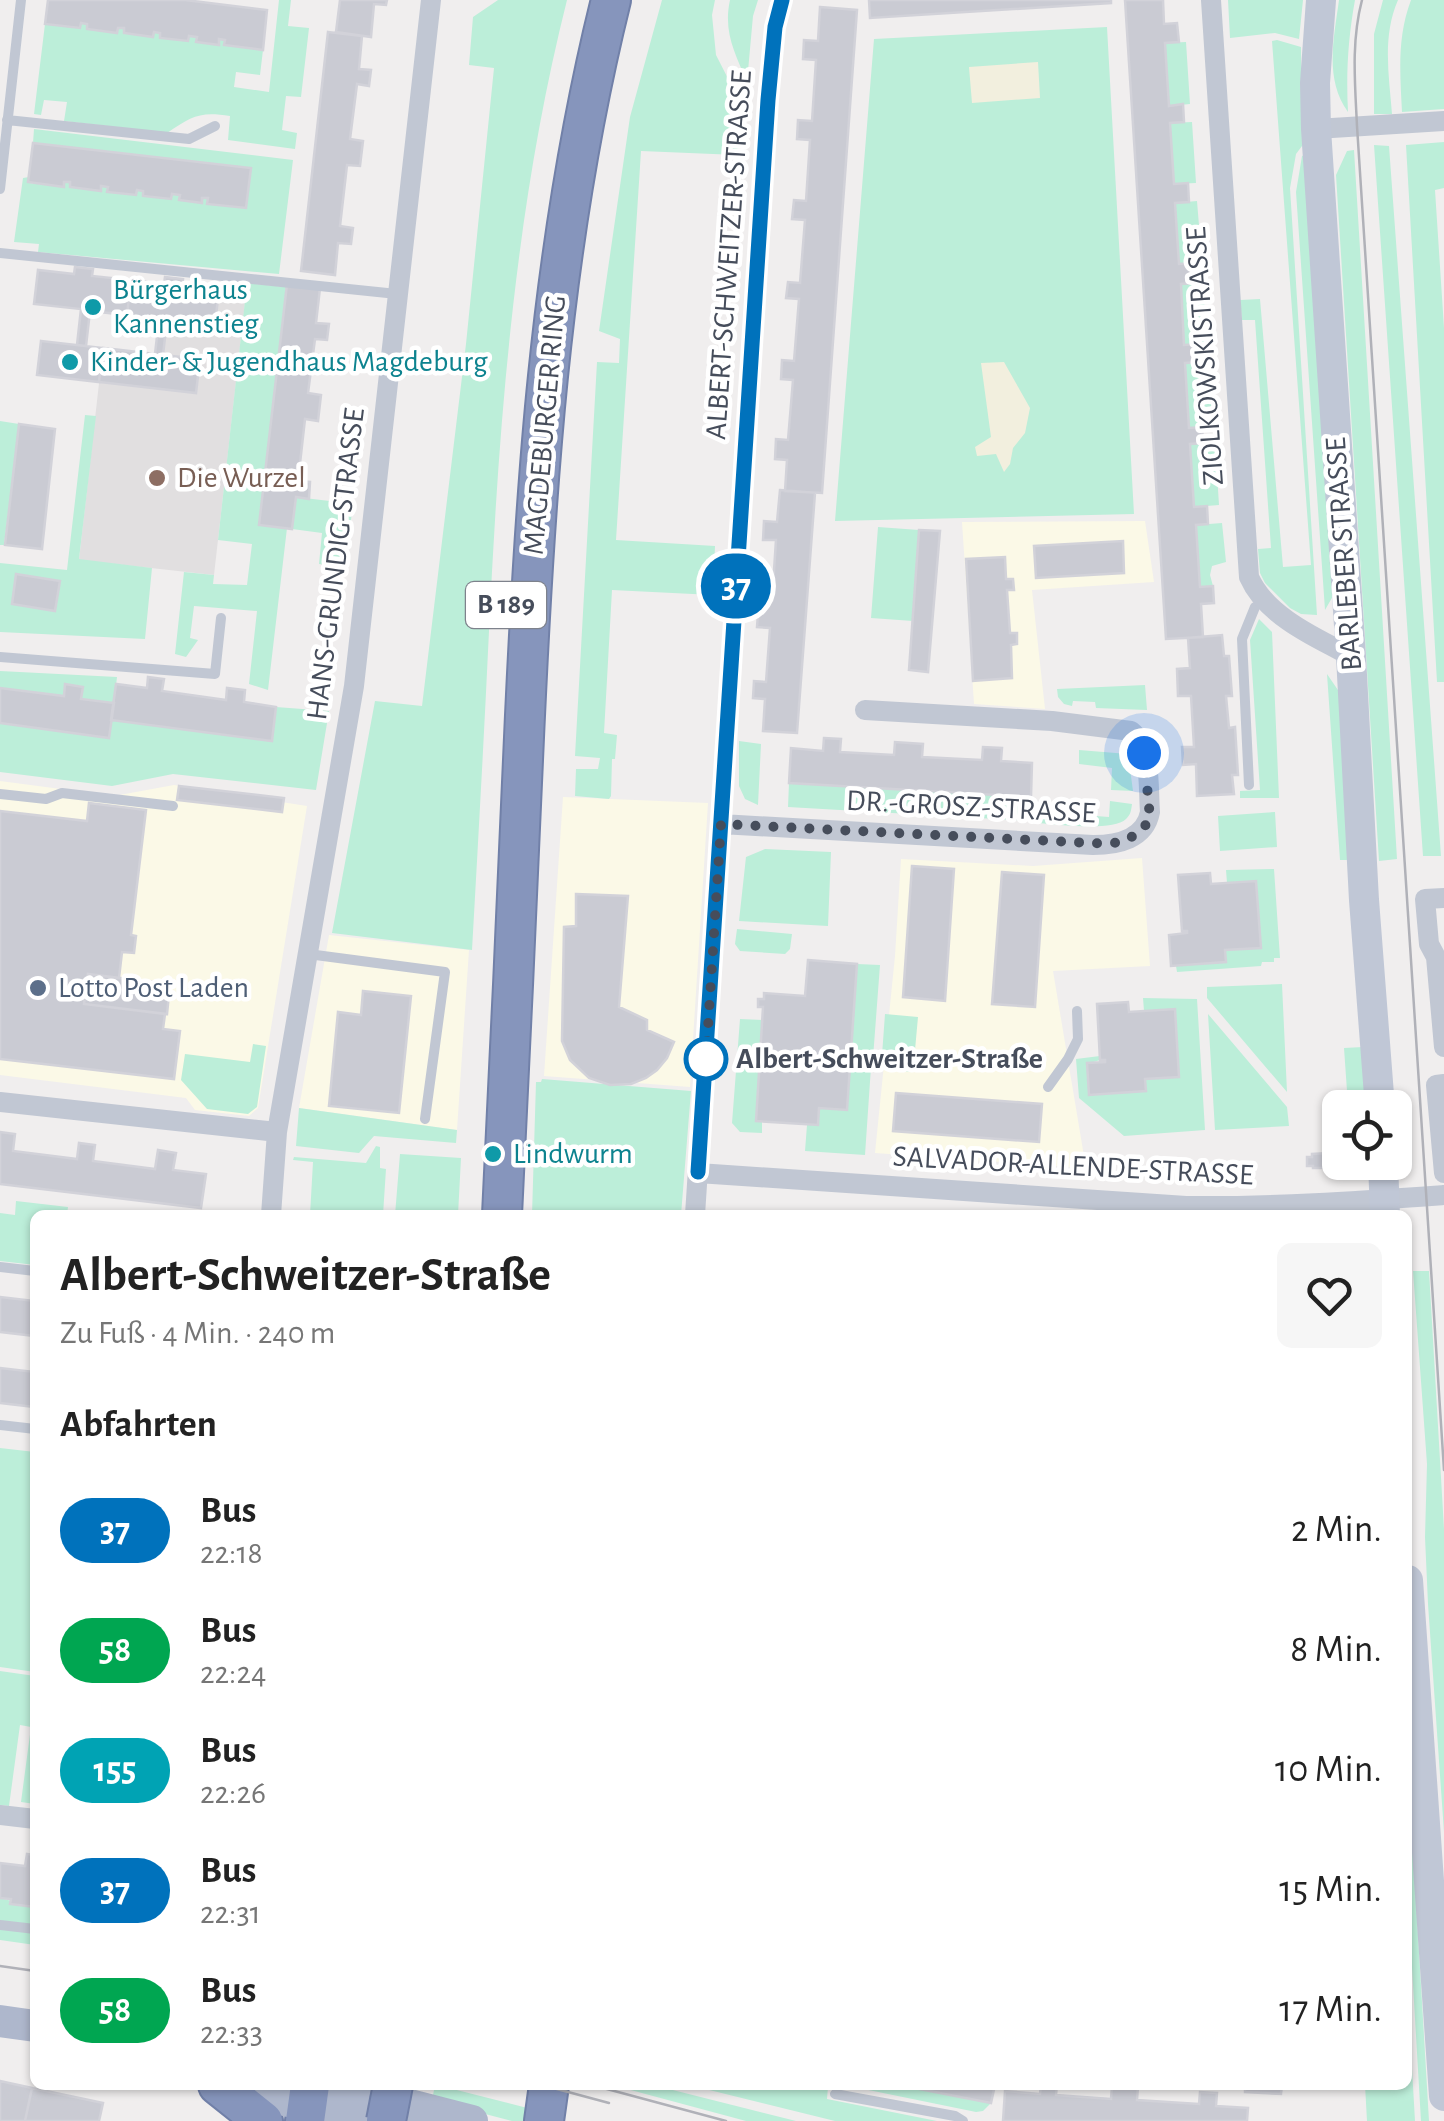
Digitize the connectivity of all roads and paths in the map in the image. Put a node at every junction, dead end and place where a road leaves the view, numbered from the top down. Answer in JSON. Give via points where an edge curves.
{"nodes":[{"id":1,"x":21,"y":0,"type":"edge"},
{"id":2,"x":431,"y":0,"type":"edge"},
{"id":3,"x":628,"y":0,"type":"edge"},
{"id":4,"x":782,"y":0,"type":"edge"},
{"id":5,"x":1211,"y":0,"type":"edge"},
{"id":6,"x":1320,"y":0,"type":"edge"},
{"id":7,"x":600,"y":10,"type":"edge"},
{"id":8,"x":8,"y":120,"type":"junction"},
{"id":9,"x":1444,"y":120,"type":"edge"},
{"id":10,"x":215,"y":126,"type":"dead end"},
{"id":11,"x":1316,"y":128,"type":"junction"},
{"id":12,"x":0,"y":189,"type":"edge"},
{"id":13,"x":0,"y":253,"type":"edge"},
{"id":14,"x":397,"y":294,"type":"junction"},
{"id":15,"x":1255,"y":606,"type":"dead end"},
{"id":16,"x":221,"y":618,"type":"dead end"},
{"id":17,"x":1351,"y":656,"type":"junction"},
{"id":18,"x":0,"y":657,"type":"edge"},
{"id":19,"x":865,"y":710,"type":"dead end"},
{"id":20,"x":1249,"y":784,"type":"dead end"},
{"id":21,"x":0,"y":794,"type":"edge"},
{"id":22,"x":173,"y":806,"type":"dead end"},
{"id":23,"x":721,"y":824,"type":"junction"},
{"id":24,"x":1444,"y":898,"type":"edge"},
{"id":25,"x":308,"y":954,"type":"junction"},
{"id":26,"x":1077,"y":1011,"type":"dead end"},
{"id":27,"x":1444,"y":1047,"type":"edge"},
{"id":28,"x":1444,"y":1084,"type":"edge"},
{"id":29,"x":1048,"y":1087,"type":"dead end"},
{"id":30,"x":1379,"y":1090,"type":"edge"},
{"id":31,"x":0,"y":1102,"type":"edge"},
{"id":32,"x":426,"y":1119,"type":"dead end"},
{"id":33,"x":277,"y":1132,"type":"junction"},
{"id":34,"x":698,"y":1172,"type":"junction"},
{"id":35,"x":1444,"y":1173,"type":"edge"},
{"id":36,"x":1383,"y":1180,"type":"edge"},
{"id":37,"x":1444,"y":1195,"type":"edge"},
{"id":38,"x":1384,"y":1207,"type":"edge"},
{"id":39,"x":271,"y":1210,"type":"edge"},
{"id":40,"x":477,"y":1210,"type":"edge"},
{"id":41,"x":502,"y":1210,"type":"edge"},
{"id":42,"x":695,"y":1210,"type":"edge"},
{"id":43,"x":0,"y":1266,"type":"edge"},
{"id":44,"x":30,"y":1269,"type":"edge"},
{"id":45,"x":0,"y":1425,"type":"edge"},
{"id":46,"x":30,"y":1429,"type":"edge"},
{"id":47,"x":1412,"y":1672,"type":"edge"},
{"id":48,"x":0,"y":1815,"type":"edge"},
{"id":49,"x":30,"y":1818,"type":"edge"},
{"id":50,"x":0,"y":1925,"type":"edge"},
{"id":51,"x":30,"y":1928,"type":"edge"},
{"id":52,"x":0,"y":2021,"type":"edge"},
{"id":53,"x":30,"y":2025,"type":"edge"},
{"id":54,"x":224,"y":2090,"type":"edge"},
{"id":55,"x":259,"y":2090,"type":"edge"},
{"id":56,"x":392,"y":2090,"type":"edge"},
{"id":57,"x":417,"y":2090,"type":"edge"},
{"id":58,"x":548,"y":2090,"type":"edge"},
{"id":59,"x":835,"y":2094,"type":"dead end"},
{"id":60,"x":1444,"y":2096,"type":"edge"},
{"id":61,"x":314,"y":2099,"type":"edge"},
{"id":62,"x":264,"y":2121,"type":"edge"},
{"id":63,"x":365,"y":2121,"type":"edge"},
{"id":64,"x":386,"y":2121,"type":"edge"},
{"id":65,"x":411,"y":2121,"type":"edge"},
{"id":66,"x":472,"y":2121,"type":"edge"},
{"id":67,"x":544,"y":2121,"type":"edge"},
{"id":68,"x":963,"y":2121,"type":"edge"}],
"edges":[{"from":1,"to":8,"type":"lane"},
{"from":2,"to":14,"type":"street","name":"HANS-GRUNDIG-STRASSE"},
{"from":3,"to":7,"type":"highway","via":[[624,12]]},
{"from":4,"to":23,"type":"street","name":"ALBERT-SCHWEITZER-STRASSE","via":[[768,100]]},
{"from":5,"to":17,"type":"street","name":"ZIOLKOWSKISTRASSE","via":[[1249,577],[1282,615]]},
{"from":6,"to":11,"type":"street","name":"BARLEBER STRASSE"},
{"from":7,"to":40,"type":"highway","name":"MAGDEBURGER RING","number":"B 189","via":[[562,107],[519,410]]},
{"from":7,"to":41,"type":"highway","name":"MAGDEBURGER RING","number":"B 189","via":[[544,405]]},
{"from":8,"to":10,"type":"lane","via":[[189,140]]},
{"from":8,"to":12,"type":"lane"},
{"from":9,"to":11,"type":"street"},
{"from":11,"to":17,"type":"street","name":"BARLEBER STRASSE"},
{"from":13,"to":14,"type":"lane"},
{"from":14,"to":25,"type":"street","name":"HANS-GRUNDIG-STRASSE","via":[[354,686]]},
{"from":15,"to":20,"type":"lane","via":[[1242,639]]},
{"from":16,"to":18,"type":"lane","via":[[215,674]]},
{"from":17,"to":30,"type":"street","name":"BARLEBER STRASSE"},
{"from":19,"to":23,"type":"street","name":"DR.-GROSZ-STRASSE","via":[[1131,731],[1144,753],[1150,818],[1130,839],[1093,845]]},
{"from":21,"to":22,"type":"lane"},
{"from":23,"to":34,"type":"street","name":"ALBERT-SCHWEITZER-STRASSE"},
{"from":24,"to":27,"type":"street","via":[[1425,900]]},
{"from":25,"to":32,"type":"lane","via":[[445,972]]},
{"from":25,"to":33,"type":"street","name":"HANS-GRUNDIG-STRASSE"},
{"from":26,"to":29,"type":"lane","via":[[1078,1038]]},
{"from":28,"to":35,"type":"street","via":[[1436,1085]]},
{"from":31,"to":33,"type":"street"},
{"from":33,"to":39,"type":"street","name":"HANS-GRUNDIG-STRASSE"},
{"from":34,"to":38,"type":"street","name":"SALVADOR-ALLENDE-STRASSE","via":[[1186,1206]]},
{"from":34,"to":42,"type":"street","name":"ALBERT-SCHWEITZER-STRASSE"},
{"from":36,"to":38,"type":"street"},
{"from":37,"to":38,"type":"street","name":"SALVADOR-ALLENDE-STRASSE"},
{"from":43,"to":44,"type":"lane"},
{"from":45,"to":46,"type":"lane"},
{"from":47,"to":60,"type":"street"},
{"from":48,"to":49,"type":"street"},
{"from":50,"to":51,"type":"lane"},
{"from":52,"to":53,"type":"main road"},
{"from":54,"to":62,"type":"highway"},
{"from":55,"to":61,"type":"main road"},
{"from":56,"to":64,"type":"highway","bridge":true},
{"from":57,"to":65,"type":"highway"},
{"from":58,"to":67,"type":"highway"},
{"from":59,"to":68,"type":"lane"},
{"from":61,"to":63,"type":"main road"},
{"from":61,"to":66,"type":"main road"}]}
